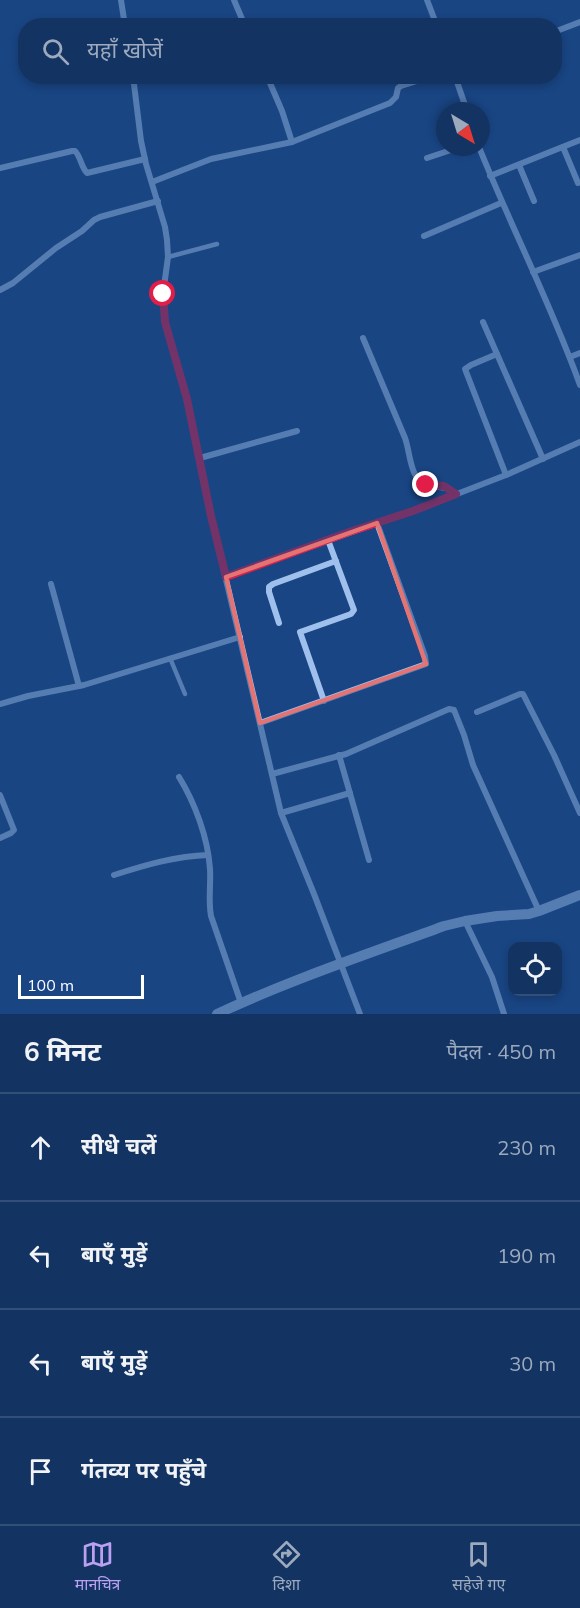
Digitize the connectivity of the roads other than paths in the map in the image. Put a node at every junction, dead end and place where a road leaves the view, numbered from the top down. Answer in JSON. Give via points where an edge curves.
{"nodes":[{"id":1,"x":121,"y":0,"type":"edge"},
{"id":2,"x":234,"y":0,"type":"edge"},
{"id":3,"x":427,"y":0,"type":"edge"},
{"id":4,"x":124,"y":18,"type":"edge"},
{"id":5,"x":242,"y":18,"type":"edge"},
{"id":6,"x":434,"y":18,"type":"edge"},
{"id":7,"x":580,"y":22,"type":"edge"},
{"id":8,"x":562,"y":29,"type":"edge"},
{"id":9,"x":134,"y":84,"type":"edge"},
{"id":10,"x":270,"y":84,"type":"edge"},
{"id":11,"x":407,"y":84,"type":"edge"},
{"id":12,"x":458,"y":84,"type":"edge"},
{"id":13,"x":464,"y":102,"type":"edge"},
{"id":14,"x":580,"y":140,"type":"edge"},
{"id":15,"x":292,"y":142,"type":"junction"},
{"id":16,"x":563,"y":147,"type":"junction"},
{"id":17,"x":436,"y":155,"type":"edge"},
{"id":18,"x":482,"y":156,"type":"edge"},
{"id":19,"x":427,"y":158,"type":"dead end"},
{"id":20,"x":145,"y":159,"type":"junction"},
{"id":21,"x":519,"y":165,"type":"junction"},
{"id":22,"x":0,"y":168,"type":"edge"},
{"id":23,"x":490,"y":176,"type":"junction"},
{"id":24,"x":152,"y":182,"type":"junction"},
{"id":25,"x":578,"y":183,"type":"dead end"},
{"id":26,"x":158,"y":201,"type":"junction"},
{"id":27,"x":534,"y":201,"type":"dead end"},
{"id":28,"x":501,"y":203,"type":"junction"},
{"id":29,"x":424,"y":236,"type":"dead end"},
{"id":30,"x":217,"y":244,"type":"dead end"},
{"id":31,"x":580,"y":255,"type":"edge"},
{"id":32,"x":168,"y":257,"type":"junction"},
{"id":33,"x":533,"y":272,"type":"junction"},
{"id":34,"x":0,"y":290,"type":"edge"},
{"id":35,"x":483,"y":322,"type":"dead end"},
{"id":36,"x":363,"y":338,"type":"dead end"},
{"id":37,"x":580,"y":353,"type":"edge"},
{"id":38,"x":497,"y":354,"type":"junction"},
{"id":39,"x":570,"y":357,"type":"junction"},
{"id":40,"x":580,"y":385,"type":"edge"},
{"id":41,"x":297,"y":430,"type":"dead end"},
{"id":42,"x":580,"y":442,"type":"edge"},
{"id":43,"x":200,"y":458,"type":"junction"},
{"id":44,"x":543,"y":459,"type":"junction"},
{"id":45,"x":506,"y":475,"type":"junction"},
{"id":46,"x":456,"y":494,"type":"junction"},
{"id":47,"x":377,"y":523,"type":"junction"},
{"id":48,"x":328,"y":540,"type":"junction"},
{"id":49,"x":336,"y":561,"type":"junction"},
{"id":50,"x":226,"y":577,"type":"junction"},
{"id":51,"x":51,"y":584,"type":"dead end"},
{"id":52,"x":279,"y":623,"type":"dead end"},
{"id":53,"x":240,"y":637,"type":"junction"},
{"id":54,"x":170,"y":658,"type":"junction"},
{"id":55,"x":79,"y":686,"type":"junction"},
{"id":56,"x":186,"y":694,"type":"dead end"},
{"id":57,"x":324,"y":701,"type":"junction"},
{"id":58,"x":0,"y":704,"type":"edge"},
{"id":59,"x":477,"y":712,"type":"dead end"},
{"id":60,"x":260,"y":723,"type":"junction"},
{"id":61,"x":339,"y":755,"type":"junction"},
{"id":62,"x":272,"y":774,"type":"junction"},
{"id":63,"x":179,"y":777,"type":"dead end"},
{"id":64,"x":350,"y":793,"type":"junction"},
{"id":65,"x":0,"y":795,"type":"edge"},
{"id":66,"x":281,"y":813,"type":"junction"},
{"id":67,"x":580,"y":813,"type":"edge"},
{"id":68,"x":0,"y":838,"type":"edge"},
{"id":69,"x":208,"y":855,"type":"junction"},
{"id":70,"x":369,"y":860,"type":"dead end"},
{"id":71,"x":114,"y":875,"type":"dead end"},
{"id":72,"x":580,"y":895,"type":"edge"},
{"id":73,"x":539,"y":912,"type":"junction"},
{"id":74,"x":465,"y":921,"type":"junction"},
{"id":75,"x":340,"y":964,"type":"junction"},
{"id":76,"x":242,"y":1003,"type":"junction"},
{"id":77,"x":217,"y":1014,"type":"edge"},
{"id":78,"x":360,"y":1014,"type":"edge"},
{"id":79,"x":504,"y":1014,"type":"edge"}],
"edges":[{"from":1,"to":4,"type":"street"},
{"from":2,"to":5,"type":"street"},
{"from":3,"to":6,"type":"street"},
{"from":7,"to":8,"type":"street"},
{"from":9,"to":20,"type":"street"},
{"from":10,"to":15,"type":"street"},
{"from":11,"to":15,"type":"street","via":[[398,88],[394,101]]},
{"from":12,"to":13,"type":"street"},
{"from":14,"to":16,"type":"street"},
{"from":15,"to":24,"type":"street","via":[[211,159]]},
{"from":16,"to":21,"type":"street"},
{"from":16,"to":25,"type":"street"},
{"from":17,"to":19,"type":"street"},
{"from":18,"to":23,"type":"street"},
{"from":20,"to":22,"type":"street","via":[[87,173],[78,153],[72,151]]},
{"from":20,"to":24,"type":"street"},
{"from":21,"to":23,"type":"street"},
{"from":21,"to":27,"type":"street"},
{"from":23,"to":28,"type":"street"},
{"from":24,"to":26,"type":"street"},
{"from":26,"to":32,"type":"street"},
{"from":26,"to":34,"type":"street","via":[[94,220]]},
{"from":28,"to":29,"type":"street"},
{"from":28,"to":33,"type":"street"},
{"from":30,"to":32,"type":"lane"},
{"from":31,"to":33,"type":"street"},
{"from":32,"to":43,"type":"street","via":[[163,294],[165,322]]},
{"from":33,"to":39,"type":"street"},
{"from":35,"to":38,"type":"street"},
{"from":36,"to":46,"type":"street","via":[[405,438],[417,478],[426,485],[444,486]]},
{"from":37,"to":39,"type":"street"},
{"from":38,"to":44,"type":"street"},
{"from":38,"to":45,"type":"street","via":[[465,369]]},
{"from":39,"to":40,"type":"street"},
{"from":41,"to":43,"type":"street"},
{"from":42,"to":44,"type":"street"},
{"from":43,"to":50,"type":"street"},
{"from":44,"to":45,"type":"street"},
{"from":45,"to":46,"type":"street"},
{"from":46,"to":47,"type":"street"},
{"from":47,"to":48,"type":"street"},
{"from":47,"to":57,"type":"street","via":[[426,664]]},
{"from":48,"to":49,"type":"street"},
{"from":48,"to":50,"type":"street"},
{"from":49,"to":52,"type":"street","via":[[269,587]]},
{"from":49,"to":57,"type":"street","via":[[353,612],[300,632]]},
{"from":50,"to":53,"type":"street"},
{"from":51,"to":55,"type":"street"},
{"from":53,"to":54,"type":"street"},
{"from":53,"to":60,"type":"street"},
{"from":54,"to":55,"type":"street"},
{"from":54,"to":56,"type":"lane"},
{"from":55,"to":58,"type":"street"},
{"from":57,"to":60,"type":"street"},
{"from":59,"to":67,"type":"street","via":[[520,694],[525,697]]},
{"from":60,"to":62,"type":"street"},
{"from":61,"to":62,"type":"street"},
{"from":61,"to":64,"type":"street"},
{"from":61,"to":73,"type":"street","via":[[454,710],[473,765]]},
{"from":62,"to":66,"type":"street"},
{"from":63,"to":69,"type":"street","via":[[193,800]]},
{"from":64,"to":66,"type":"street"},
{"from":64,"to":70,"type":"street"},
{"from":65,"to":68,"type":"street","via":[[14,830]]},
{"from":66,"to":75,"type":"street"},
{"from":69,"to":71,"type":"street","via":[[147,864]]},
{"from":69,"to":76,"type":"street","via":[[211,916]]},
{"from":72,"to":73,"type":"street"},
{"from":73,"to":74,"type":"street"},
{"from":74,"to":75,"type":"street"},
{"from":74,"to":79,"type":"street","via":[[492,977]]},
{"from":75,"to":76,"type":"street"},
{"from":75,"to":78,"type":"street"},
{"from":76,"to":77,"type":"street"}]}
